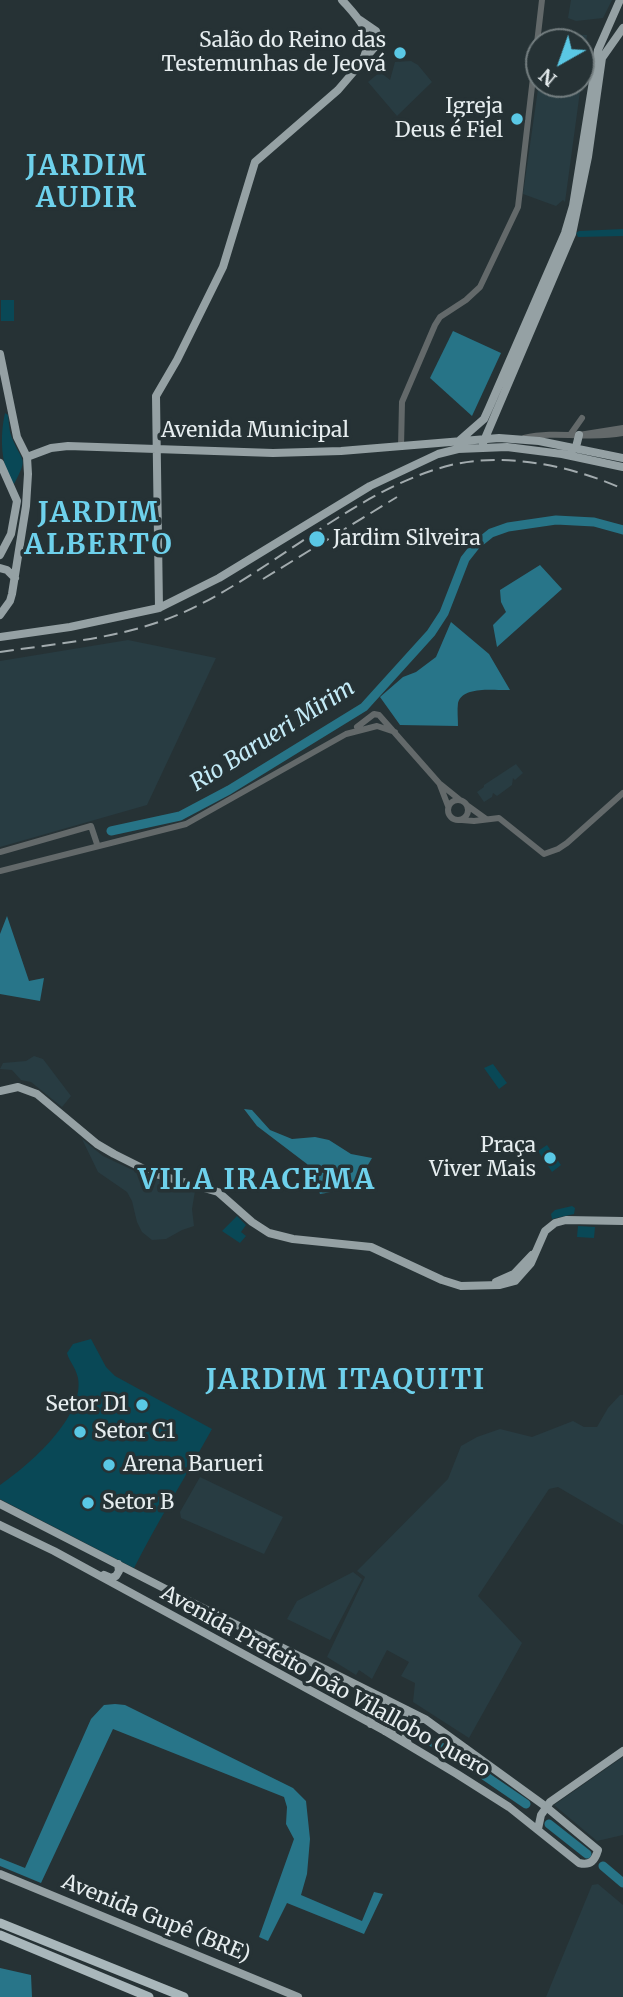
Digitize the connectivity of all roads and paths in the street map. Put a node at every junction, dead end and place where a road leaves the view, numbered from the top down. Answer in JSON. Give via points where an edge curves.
{"nodes":[{"id":1,"x":342,"y":0,"type":"edge"},
{"id":2,"x":542,"y":0,"type":"edge"},
{"id":3,"x":620,"y":0,"type":"edge"},
{"id":4,"x":359,"y":20,"type":"junction"},
{"id":5,"x":623,"y":28,"type":"edge"},
{"id":6,"x":376,"y":31,"type":"junction"},
{"id":7,"x":368,"y":37,"type":"junction"},
{"id":8,"x":380,"y":41,"type":"junction"},
{"id":9,"x":362,"y":63,"type":"junction"},
{"id":10,"x":0,"y":354,"type":"edge"},
{"id":11,"x":490,"y":426,"type":"junction"},
{"id":12,"x":623,"y":431,"type":"edge"},
{"id":13,"x":581,"y":435,"type":"junction"},
{"id":14,"x":485,"y":438,"type":"junction"},
{"id":15,"x":499,"y":438,"type":"junction"},
{"id":16,"x":520,"y":439,"type":"junction"},
{"id":17,"x":459,"y":445,"type":"junction"},
{"id":18,"x":401,"y":447,"type":"junction"},
{"id":19,"x":478,"y":447,"type":"junction"},
{"id":20,"x":576,"y":447,"type":"junction"},
{"id":21,"x":156,"y":448,"type":"junction"},
{"id":22,"x":586,"y":449,"type":"junction"},
{"id":23,"x":562,"y":454,"type":"junction"},
{"id":24,"x":27,"y":457,"type":"junction"},
{"id":25,"x":623,"y":458,"type":"edge"},
{"id":26,"x":0,"y":463,"type":"edge"},
{"id":27,"x":623,"y":467,"type":"edge"},
{"id":28,"x":17,"y":500,"type":"junction"},
{"id":29,"x":0,"y":555,"type":"edge"},
{"id":30,"x":0,"y":568,"type":"edge"},
{"id":31,"x":15,"y":578,"type":"junction"},
{"id":32,"x":159,"y":608,"type":"junction"},
{"id":33,"x":0,"y":615,"type":"edge"},
{"id":34,"x":0,"y":637,"type":"edge"},
{"id":35,"x":395,"y":732,"type":"junction"},
{"id":36,"x":346,"y":734,"type":"junction"},
{"id":37,"x":439,"y":783,"type":"junction"},
{"id":38,"x":623,"y":793,"type":"edge"},
{"id":39,"x":460,"y":800,"type":"junction"},
{"id":40,"x":448,"y":806,"type":"junction"},
{"id":41,"x":467,"y":806,"type":"junction"},
{"id":42,"x":486,"y":819,"type":"junction"},
{"id":43,"x":462,"y":820,"type":"junction"},
{"id":44,"x":97,"y":844,"type":"junction"},
{"id":45,"x":0,"y":852,"type":"edge"},
{"id":46,"x":0,"y":871,"type":"edge"},
{"id":47,"x":0,"y":1091,"type":"edge"},
{"id":48,"x":623,"y":1221,"type":"edge"},
{"id":49,"x":0,"y":1503,"type":"edge"},
{"id":50,"x":0,"y":1525,"type":"edge"},
{"id":51,"x":118,"y":1564,"type":"junction"},
{"id":52,"x":97,"y":1575,"type":"junction"},
{"id":53,"x":385,"y":1699,"type":"junction"},
{"id":54,"x":396,"y":1705,"type":"junction"},
{"id":55,"x":407,"y":1710,"type":"junction"},
{"id":56,"x":425,"y":1719,"type":"junction"},
{"id":57,"x":401,"y":1723,"type":"junction"},
{"id":58,"x":371,"y":1724,"type":"junction"},
{"id":59,"x":385,"y":1731,"type":"junction"},
{"id":60,"x":409,"y":1745,"type":"junction"},
{"id":61,"x":623,"y":1751,"type":"edge"},
{"id":62,"x":545,"y":1806,"type":"junction"},
{"id":63,"x":538,"y":1829,"type":"junction"},
{"id":64,"x":0,"y":1874,"type":"edge"},
{"id":65,"x":0,"y":1923,"type":"edge"},
{"id":66,"x":0,"y":1935,"type":"edge"},
{"id":67,"x":149,"y":1997,"type":"edge"},
{"id":68,"x":184,"y":1997,"type":"edge"},
{"id":69,"x":298,"y":1997,"type":"edge"}],
"edges":[{"from":1,"to":4,"type":"main road"},
{"from":2,"to":18,"type":"street","via":[[518,207],[480,287],[435,325],[402,402]]},
{"from":3,"to":17,"type":"main road","via":[[598,50],[565,233],[484,419]]},
{"from":4,"to":6,"type":"main road"},
{"from":4,"to":7,"type":"main road"},
{"from":5,"to":11,"type":"main road","via":[[603,58],[572,234]]},
{"from":6,"to":7,"type":"main road"},
{"from":6,"to":8,"type":"main road"},
{"from":7,"to":8,"type":"main road"},
{"from":7,"to":9,"type":"main road"},
{"from":8,"to":9,"type":"main road"},
{"from":9,"to":21,"type":"main road","via":[[338,90],[255,162],[223,267],[156,396]]},
{"from":10,"to":24,"type":"main road","via":[[17,437]]},
{"from":11,"to":14,"type":"main road"},
{"from":11,"to":15,"type":"main road"},
{"from":12,"to":13,"type":"street"},
{"from":13,"to":16,"type":"street"},
{"from":13,"to":20,"type":"main road"},
{"from":13,"to":22,"type":"main road"},
{"from":14,"to":15,"type":"main road"},
{"from":14,"to":17,"type":"main road"},
{"from":14,"to":19,"type":"main road"},
{"from":15,"to":16,"type":"main road"},
{"from":16,"to":20,"type":"main road"},
{"from":17,"to":18,"type":"main road","name":"Avenida Municipal"},
{"from":17,"to":19,"type":"main road"},
{"from":17,"to":32,"type":"main road","via":[[396,472],[219,578]]},
{"from":18,"to":21,"type":"main road","name":"Avenida Municipal","via":[[273,453]]},
{"from":19,"to":23,"type":"main road"},
{"from":20,"to":22,"type":"main road"},
{"from":20,"to":23,"type":"main road"},
{"from":21,"to":24,"type":"main road","name":"Avenida Municipal","via":[[68,446]]},
{"from":21,"to":32,"type":"main road"},
{"from":22,"to":25,"type":"main road"},
{"from":23,"to":27,"type":"main road"},
{"from":24,"to":28,"type":"main road"},
{"from":24,"to":31,"type":"main road","via":[[26,506]]},
{"from":26,"to":28,"type":"main road"},
{"from":28,"to":29,"type":"main road","via":[[11,534]]},
{"from":30,"to":31,"type":"main road"},
{"from":31,"to":33,"type":"main road","via":[[10,601]]},
{"from":32,"to":34,"type":"main road"},
{"from":35,"to":36,"type":"street","via":[[377,726]]},
{"from":35,"to":36,"type":"street","via":[[374,714]]},
{"from":35,"to":37,"type":"street"},
{"from":36,"to":44,"type":"street","via":[[186,824]]},
{"from":37,"to":39,"type":"street"},
{"from":37,"to":40,"type":"street"},
{"from":38,"to":42,"type":"street","via":[[567,843],[544,854],[499,818]]},
{"from":39,"to":40,"type":"street"},
{"from":39,"to":41,"type":"street"},
{"from":40,"to":43,"type":"street","via":[[453,820]]},
{"from":41,"to":42,"type":"street"},
{"from":41,"to":43,"type":"street"},
{"from":42,"to":43,"type":"street"},
{"from":44,"to":45,"type":"street","via":[[91,826]]},
{"from":44,"to":46,"type":"street"},
{"from":47,"to":48,"type":"main road","via":[[18,1087],[37,1094],[97,1144],[152,1173],[218,1192],[269,1233],[370,1247],[461,1286],[479,1287],[514,1274],[538,1247],[547,1228],[558,1222]]},
{"from":49,"to":51,"type":"main road","name":"Avenida Prefeito João Vilallobo Quero"},
{"from":50,"to":52,"type":"main road","name":"Avenida Prefeito João Vilallobo Quero"},
{"from":51,"to":52,"type":"main road","via":[[115,1577]]},
{"from":51,"to":53,"type":"main road","name":"Avenida Prefeito João Vilallobo Quero"},
{"from":52,"to":58,"type":"main road","name":"Avenida Prefeito João Vilallobo Quero"},
{"from":53,"to":54,"type":"main road","name":"Avenida Prefeito João Vilallobo Quero"},
{"from":53,"to":58,"type":"main road","via":[[372,1707]]},
{"from":54,"to":55,"type":"main road","name":"Avenida Prefeito João Vilallobo Quero"},
{"from":54,"to":57,"type":"main road"},
{"from":55,"to":56,"type":"main road","name":"Avenida Prefeito João Vilallobo Quero"},
{"from":55,"to":57,"type":"main road"},
{"from":56,"to":60,"type":"main road","via":[[408,1725],[405,1737]]},
{"from":56,"to":62,"type":"main road","name":"Avenida Prefeito João Vilallobo Quero"},
{"from":57,"to":59,"type":"main road"},
{"from":58,"to":59,"type":"main road","name":"Avenida Prefeito João Vilallobo Quero"},
{"from":59,"to":60,"type":"main road","name":"Avenida Prefeito João Vilallobo Quero"},
{"from":60,"to":63,"type":"main road","name":"Avenida Prefeito João Vilallobo Quero"},
{"from":61,"to":62,"type":"main road"},
{"from":62,"to":63,"type":"main road"},
{"from":62,"to":63,"type":"main road","name":"Avenida Prefeito João Vilallobo Quero","via":[[598,1850],[595,1859],[579,1863]]},
{"from":64,"to":69,"type":"main road","name":"Avenida Gupê (BRE)"},
{"from":65,"to":68,"type":"highway"},
{"from":66,"to":67,"type":"highway"}]}
